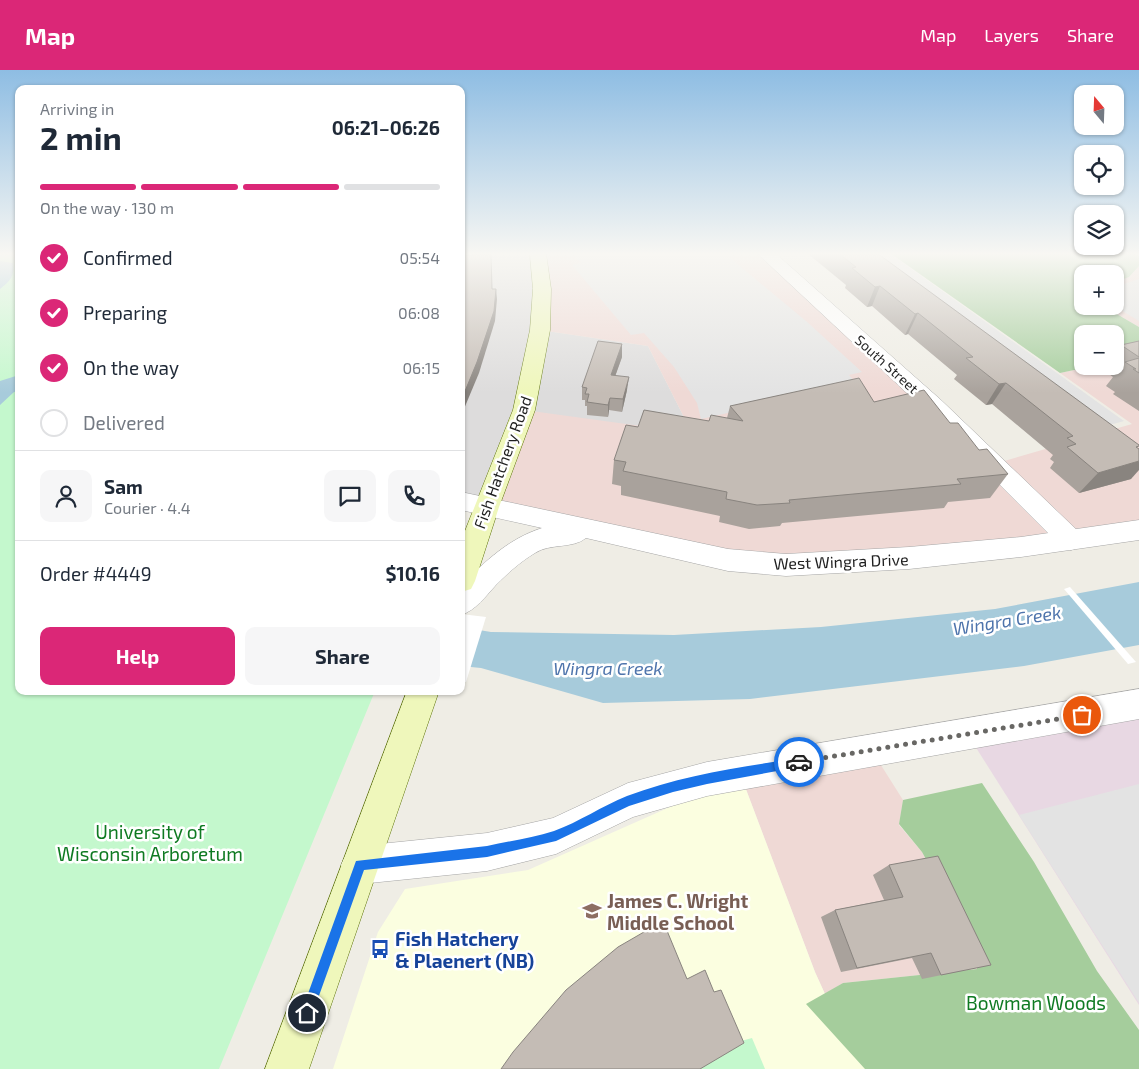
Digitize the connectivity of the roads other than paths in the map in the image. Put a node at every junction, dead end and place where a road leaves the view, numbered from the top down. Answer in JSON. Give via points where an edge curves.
{"nodes":[{"id":1,"x":541,"y":300,"type":"edge"},
{"id":2,"x":817,"y":300,"type":"edge"},
{"id":3,"x":474,"y":504,"type":"edge"},
{"id":4,"x":1139,"y":530,"type":"edge"},
{"id":5,"x":590,"y":531,"type":"junction"},
{"id":6,"x":1071,"y":540,"type":"junction"},
{"id":7,"x":465,"y":557,"type":"edge"},
{"id":8,"x":465,"y":599,"type":"edge"},
{"id":9,"x":422,"y":695,"type":"edge"},
{"id":10,"x":1139,"y":704,"type":"edge"},
{"id":11,"x":360,"y":865,"type":"junction"},
{"id":12,"x":287,"y":1069,"type":"edge"}],
"edges":[{"from":1,"to":3,"type":"main road","name":"Fish Hatchery Road","via":[[537,353],[524,410]]},
{"from":2,"to":6,"type":"street","name":"South Street","via":[[933,405]]},
{"from":3,"to":5,"type":"street","name":"West Wingra Drive"},
{"from":3,"to":7,"type":"main road","name":"Fish Hatchery Road"},
{"from":4,"to":6,"type":"street","name":"West Wingra Drive"},
{"from":5,"to":6,"type":"street","name":"West Wingra Drive","via":[[728,560],[786,565],[909,558]]},
{"from":5,"to":8,"type":"street","via":[[551,536],[528,544]]},
{"from":9,"to":11,"type":"main road"},
{"from":10,"to":11,"type":"street","via":[[707,778],[628,801],[556,836],[487,852]]},
{"from":11,"to":12,"type":"main road"}]}
